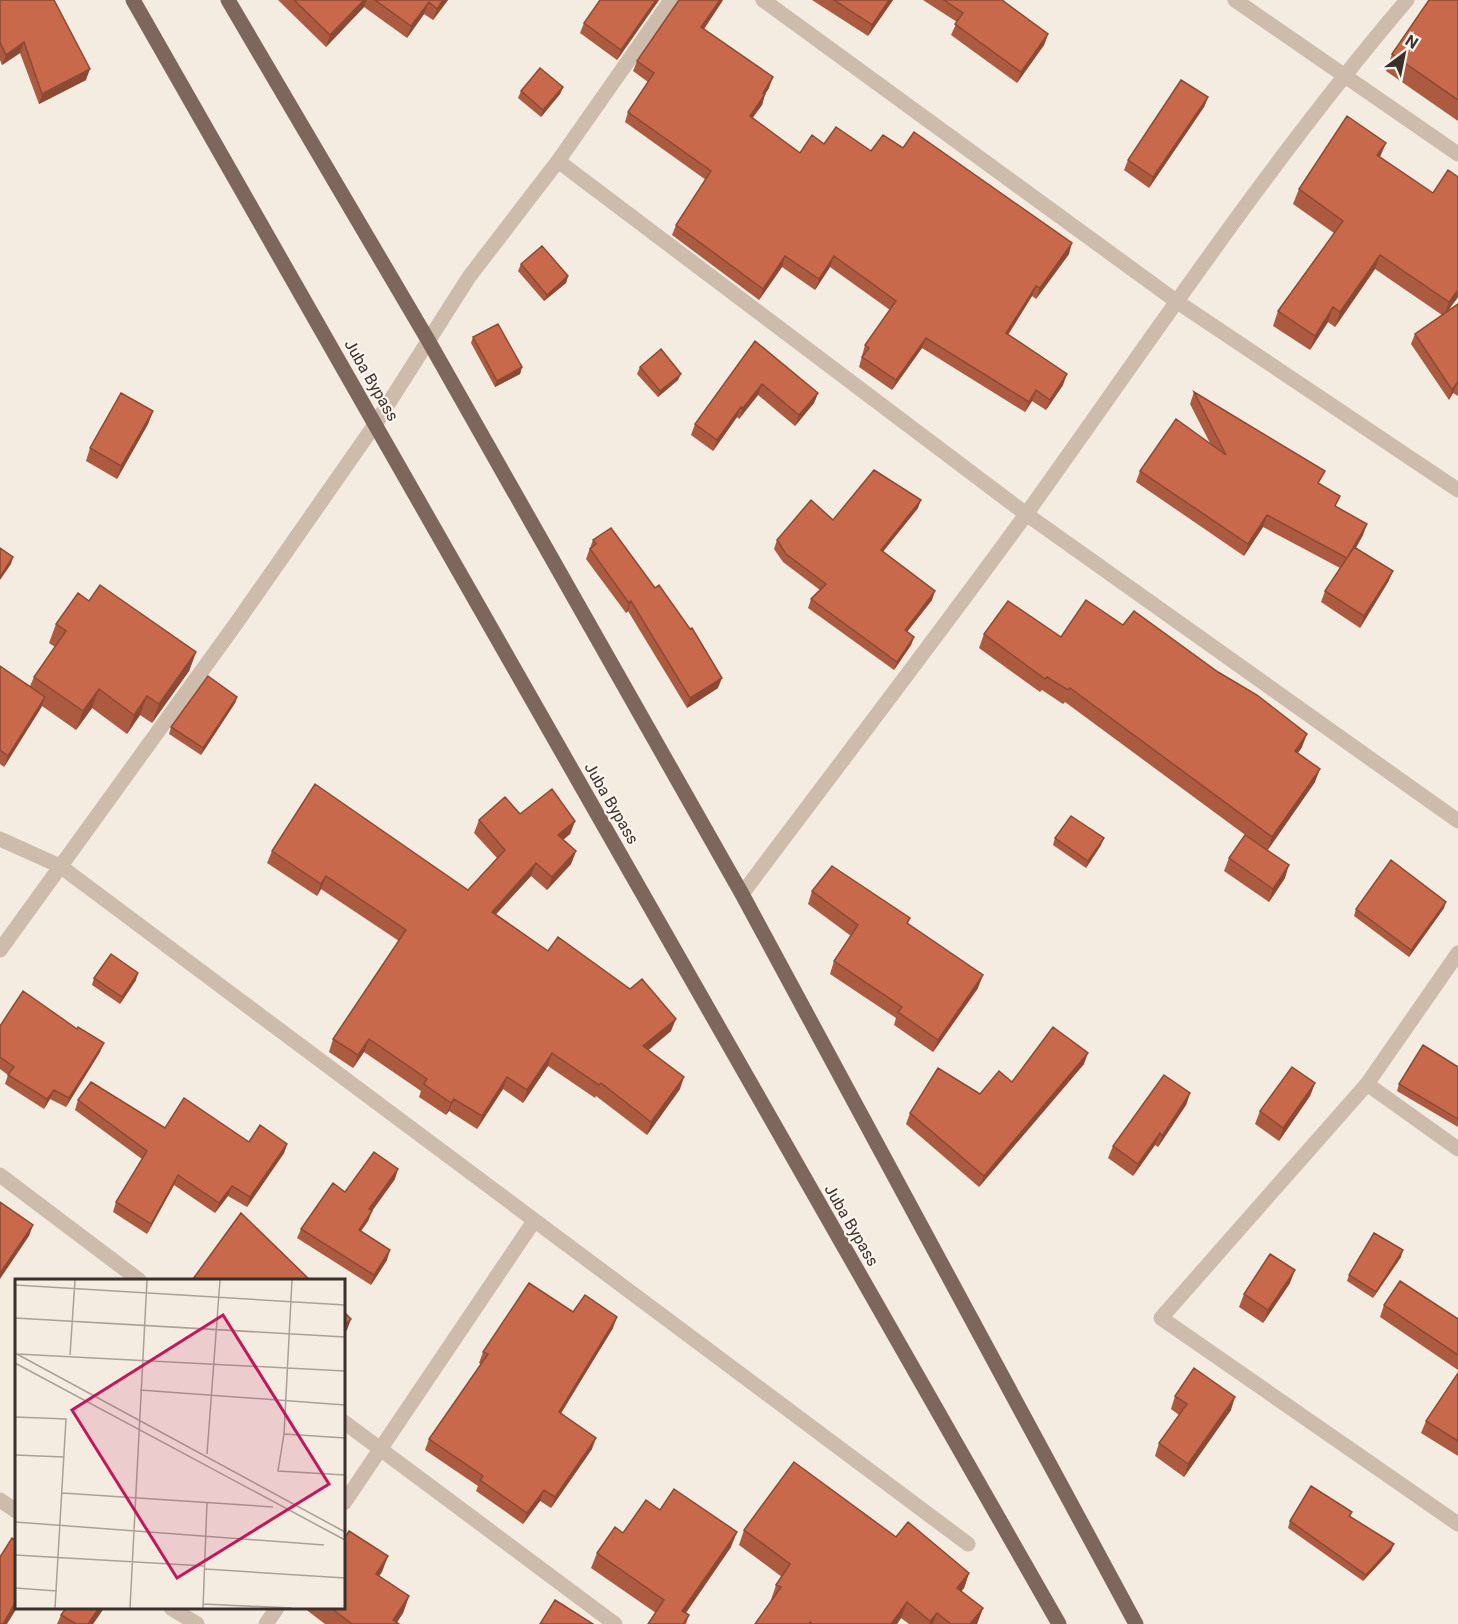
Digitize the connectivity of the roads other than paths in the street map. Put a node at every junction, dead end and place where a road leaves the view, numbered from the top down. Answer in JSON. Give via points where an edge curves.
{"nodes":[{"id":1,"x":133,"y":0,"type":"edge"},
{"id":2,"x":228,"y":0,"type":"edge"},
{"id":3,"x":671,"y":0,"type":"edge"},
{"id":4,"x":762,"y":0,"type":"edge"},
{"id":5,"x":1236,"y":0,"type":"edge"},
{"id":6,"x":1407,"y":0,"type":"edge"},
{"id":7,"x":1344,"y":74,"type":"junction"},
{"id":8,"x":1458,"y":154,"type":"edge"},
{"id":9,"x":558,"y":162,"type":"junction"},
{"id":10,"x":1176,"y":301,"type":"junction"},
{"id":11,"x":428,"y":340,"type":"junction"},
{"id":12,"x":376,"y":423,"type":"junction"},
{"id":13,"x":1458,"y":490,"type":"edge"},
{"id":14,"x":1026,"y":514,"type":"junction"},
{"id":15,"x":1458,"y":820,"type":"edge"},
{"id":16,"x":0,"y":838,"type":"edge"},
{"id":17,"x":60,"y":866,"type":"junction"},
{"id":18,"x":742,"y":894,"type":"junction"},
{"id":19,"x":0,"y":950,"type":"edge"},
{"id":20,"x":1458,"y":953,"type":"edge"},
{"id":21,"x":1367,"y":1083,"type":"junction"},
{"id":22,"x":1458,"y":1149,"type":"edge"},
{"id":23,"x":0,"y":1175,"type":"edge"},
{"id":24,"x":534,"y":1221,"type":"junction"},
{"id":25,"x":136,"y":1279,"type":"edge"},
{"id":26,"x":345,"y":1423,"type":"edge"},
{"id":27,"x":379,"y":1448,"type":"junction"},
{"id":28,"x":0,"y":1500,"type":"edge"},
{"id":29,"x":345,"y":1501,"type":"edge"},
{"id":30,"x":15,"y":1509,"type":"edge"},
{"id":31,"x":1458,"y":1524,"type":"edge"},
{"id":32,"x":968,"y":1544,"type":"dead end"},
{"id":33,"x":173,"y":1609,"type":"edge"},
{"id":34,"x":276,"y":1609,"type":"edge"},
{"id":35,"x":197,"y":1624,"type":"edge"},
{"id":36,"x":266,"y":1624,"type":"edge"},
{"id":37,"x":615,"y":1624,"type":"edge"},
{"id":38,"x":1059,"y":1624,"type":"edge"},
{"id":39,"x":1136,"y":1624,"type":"edge"}],
"edges":[{"from":1,"to":12,"type":"main road","name":"Juba Bypass"},
{"from":2,"to":11,"type":"main road"},
{"from":3,"to":9,"type":"street"},
{"from":4,"to":10,"type":"street"},
{"from":5,"to":7,"type":"street"},
{"from":6,"to":7,"type":"street"},
{"from":7,"to":8,"type":"street"},
{"from":7,"to":10,"type":"street"},
{"from":9,"to":11,"type":"street","via":[[469,277]]},
{"from":9,"to":14,"type":"street"},
{"from":10,"to":13,"type":"street"},
{"from":10,"to":14,"type":"street"},
{"from":11,"to":12,"type":"street"},
{"from":11,"to":18,"type":"main road"},
{"from":12,"to":17,"type":"street"},
{"from":12,"to":38,"type":"main road","name":"Juba Bypass"},
{"from":14,"to":15,"type":"street"},
{"from":14,"to":18,"type":"street"},
{"from":16,"to":17,"type":"street"},
{"from":17,"to":19,"type":"street"},
{"from":17,"to":24,"type":"street"},
{"from":18,"to":39,"type":"main road"},
{"from":20,"to":21,"type":"street"},
{"from":21,"to":22,"type":"street"},
{"from":21,"to":31,"type":"street","via":[[1161,1318]]},
{"from":23,"to":25,"type":"street"},
{"from":24,"to":27,"type":"street"},
{"from":24,"to":32,"type":"street"},
{"from":26,"to":27,"type":"street"},
{"from":27,"to":29,"type":"street"},
{"from":27,"to":37,"type":"street"},
{"from":28,"to":30,"type":"street"},
{"from":33,"to":35,"type":"street"},
{"from":34,"to":36,"type":"street"}]}
